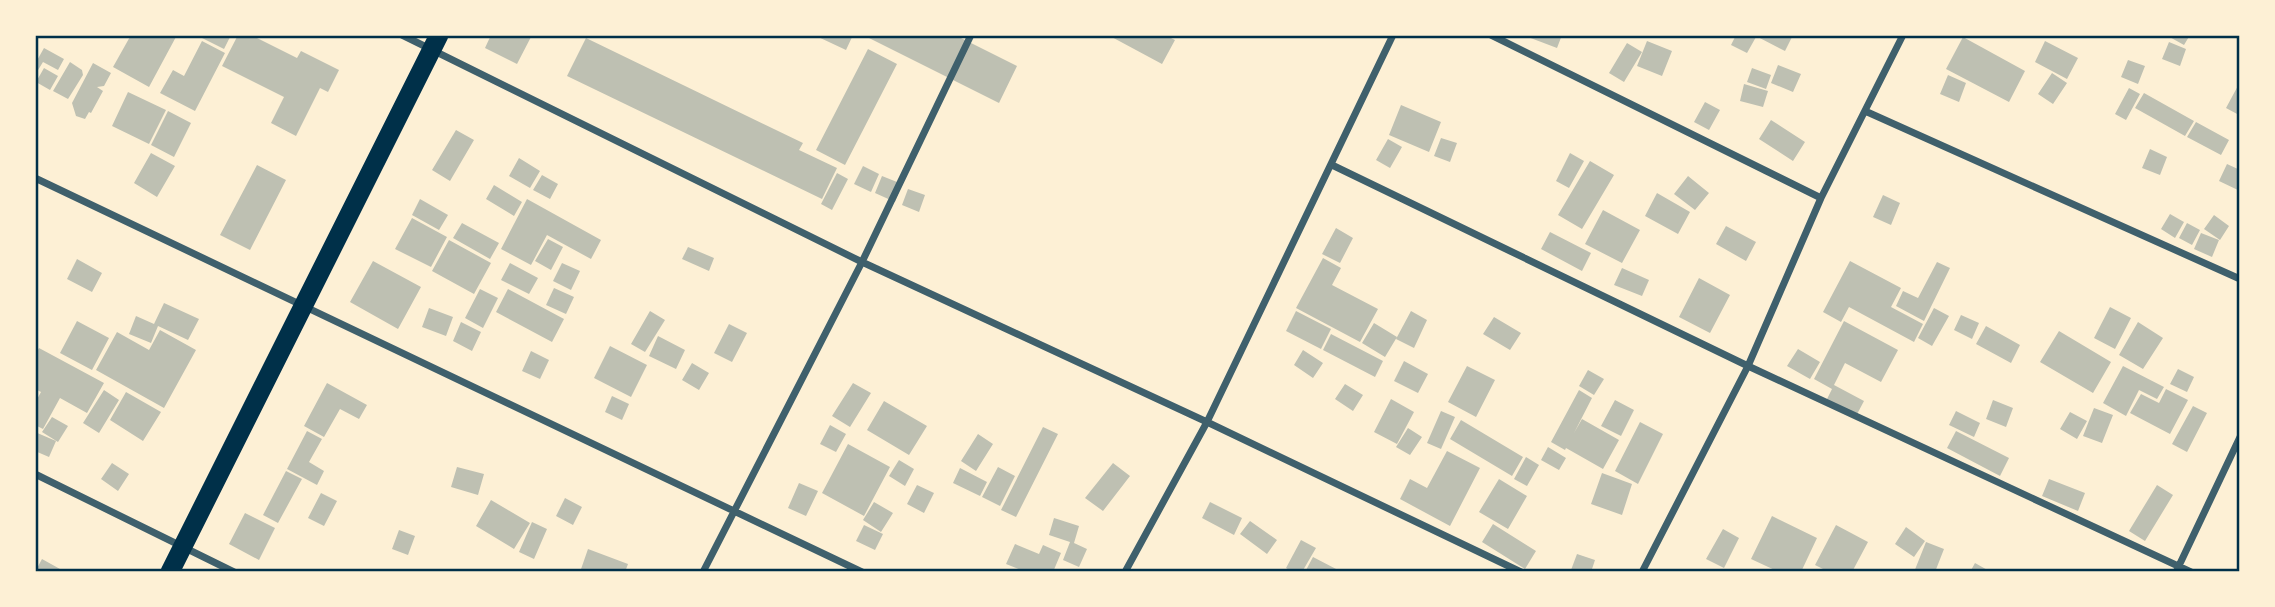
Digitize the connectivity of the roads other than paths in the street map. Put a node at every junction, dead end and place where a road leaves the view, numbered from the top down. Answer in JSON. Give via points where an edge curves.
{"nodes":[{"id":1,"x":402,"y":35,"type":"edge"},
{"id":2,"x":971,"y":35,"type":"edge"},
{"id":3,"x":1393,"y":35,"type":"edge"},
{"id":4,"x":1491,"y":35,"type":"edge"},
{"id":5,"x":1903,"y":35,"type":"edge"},
{"id":6,"x":436,"y":42,"type":"edge"},
{"id":7,"x":1865,"y":111,"type":"junction"},
{"id":8,"x":1332,"y":165,"type":"junction"},
{"id":9,"x":35,"y":178,"type":"edge"},
{"id":10,"x":1821,"y":198,"type":"junction"},
{"id":11,"x":862,"y":262,"type":"junction"},
{"id":12,"x":2240,"y":279,"type":"edge"},
{"id":13,"x":303,"y":304,"type":"junction"},
{"id":14,"x":1748,"y":366,"type":"junction"},
{"id":15,"x":1207,"y":422,"type":"junction"},
{"id":16,"x":2240,"y":437,"type":"edge"},
{"id":17,"x":35,"y":474,"type":"edge"},
{"id":18,"x":733,"y":511,"type":"junction"},
{"id":19,"x":183,"y":546,"type":"junction"},
{"id":20,"x":2178,"y":569,"type":"edge"},
{"id":21,"x":170,"y":572,"type":"edge"},
{"id":22,"x":233,"y":572,"type":"edge"},
{"id":23,"x":704,"y":572,"type":"edge"},
{"id":24,"x":862,"y":572,"type":"edge"},
{"id":25,"x":1125,"y":572,"type":"edge"},
{"id":26,"x":1521,"y":572,"type":"edge"},
{"id":27,"x":1642,"y":572,"type":"edge"},
{"id":28,"x":2191,"y":572,"type":"edge"}],
"edges":[{"from":1,"to":6,"type":"street"},
{"from":2,"to":11,"type":"street"},
{"from":3,"to":8,"type":"street"},
{"from":4,"to":10,"type":"street"},
{"from":5,"to":7,"type":"street"},
{"from":6,"to":11,"type":"street"},
{"from":6,"to":13,"type":"highway"},
{"from":7,"to":10,"type":"street"},
{"from":7,"to":12,"type":"street"},
{"from":8,"to":14,"type":"street"},
{"from":8,"to":15,"type":"street"},
{"from":9,"to":13,"type":"street"},
{"from":10,"to":14,"type":"street"},
{"from":11,"to":15,"type":"street"},
{"from":11,"to":18,"type":"street"},
{"from":13,"to":18,"type":"street"},
{"from":13,"to":19,"type":"highway"},
{"from":14,"to":20,"type":"street"},
{"from":14,"to":27,"type":"street"},
{"from":15,"to":25,"type":"street"},
{"from":15,"to":26,"type":"street"},
{"from":16,"to":20,"type":"street"},
{"from":17,"to":19,"type":"street"},
{"from":18,"to":23,"type":"street"},
{"from":18,"to":24,"type":"street"},
{"from":19,"to":21,"type":"highway"},
{"from":19,"to":22,"type":"street"},
{"from":20,"to":28,"type":"street"}]}
